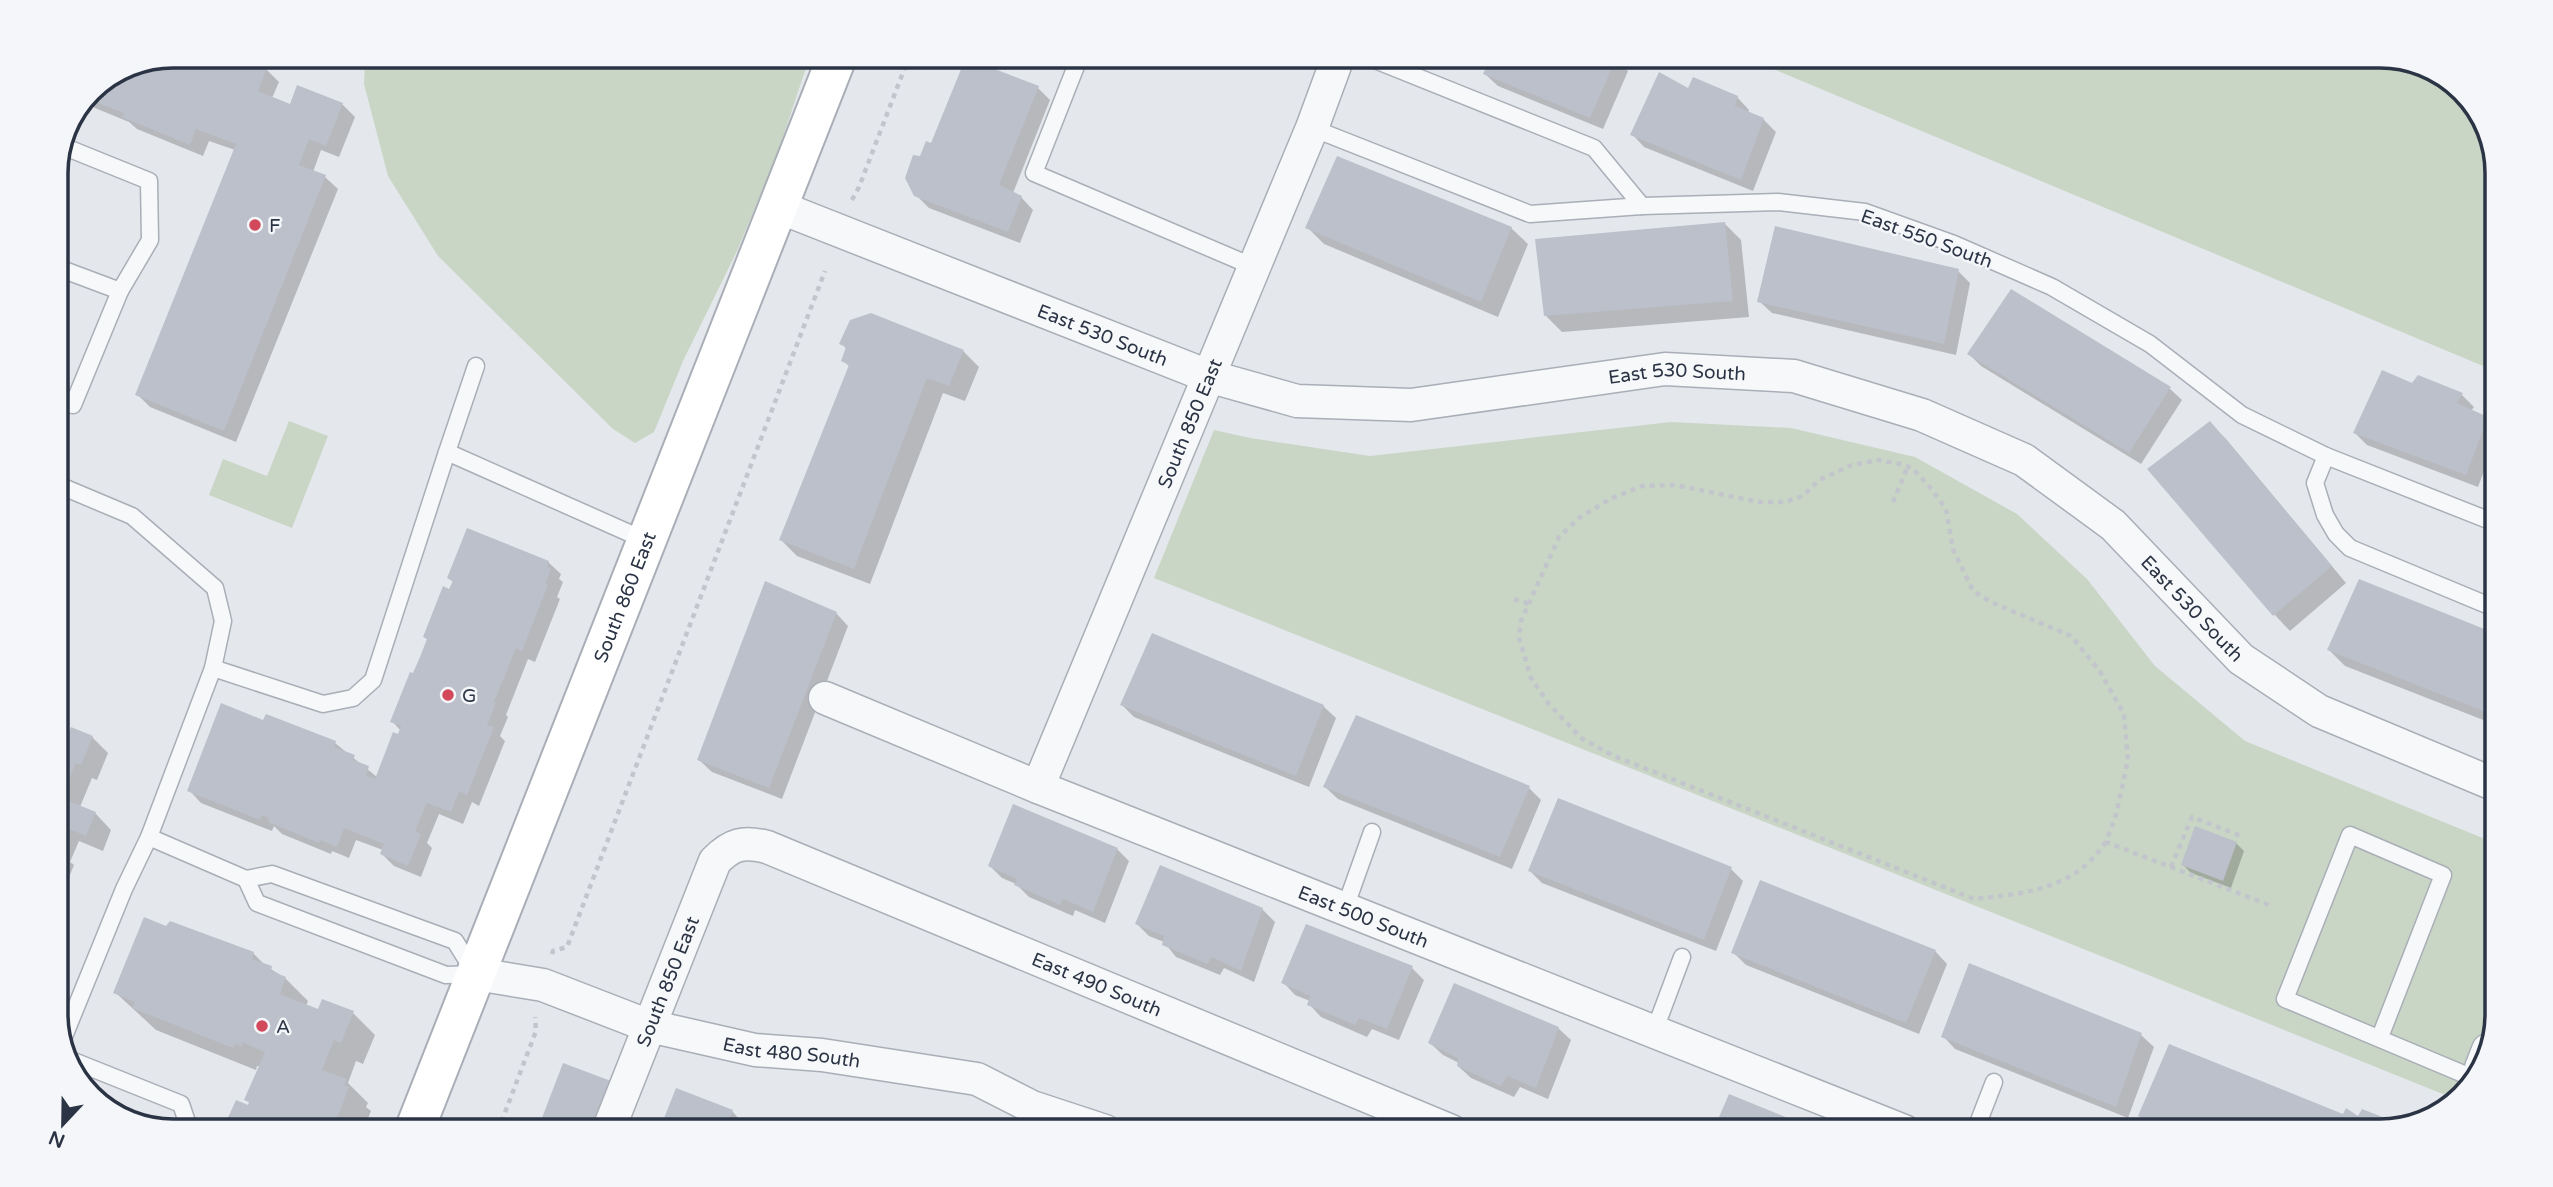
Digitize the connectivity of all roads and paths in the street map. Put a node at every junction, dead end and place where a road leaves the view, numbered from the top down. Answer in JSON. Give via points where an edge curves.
{"nodes":[{"id":1,"x":833,"y":68,"type":"edge"},
{"id":2,"x":905,"y":68,"type":"edge"},
{"id":3,"x":1075,"y":68,"type":"edge"},
{"id":4,"x":1334,"y":68,"type":"edge"},
{"id":5,"x":1395,"y":68,"type":"edge"},
{"id":6,"x":1312,"y":128,"type":"junction"},
{"id":7,"x":71,"y":150,"type":"edge"},
{"id":8,"x":852,"y":200,"type":"dead end"},
{"id":9,"x":1642,"y":206,"type":"junction"},
{"id":10,"x":779,"y":207,"type":"junction"},
{"id":11,"x":1254,"y":267,"type":"junction"},
{"id":12,"x":825,"y":271,"type":"dead end"},
{"id":13,"x":68,"y":272,"type":"edge"},
{"id":14,"x":120,"y":291,"type":"junction"},
{"id":15,"x":476,"y":366,"type":"dead end"},
{"id":16,"x":1208,"y":376,"type":"junction"},
{"id":17,"x":73,"y":405,"type":"dead end"},
{"id":18,"x":447,"y":452,"type":"junction"},
{"id":19,"x":2326,"y":456,"type":"junction"},
{"id":20,"x":1908,"y":466,"type":"junction"},
{"id":21,"x":68,"y":489,"type":"edge"},
{"id":22,"x":1893,"y":502,"type":"dead end"},
{"id":23,"x":2485,"y":519,"type":"edge"},
{"id":24,"x":647,"y":541,"type":"junction"},
{"id":25,"x":1514,"y":598,"type":"dead end"},
{"id":26,"x":1529,"y":604,"type":"junction"},
{"id":27,"x":2485,"y":604,"type":"edge"},
{"id":28,"x":213,"y":668,"type":"junction"},
{"id":29,"x":825,"y":698,"type":"dead end"},
{"id":30,"x":2485,"y":780,"type":"edge"},
{"id":31,"x":1038,"y":787,"type":"junction"},
{"id":32,"x":1372,"y":832,"type":"dead end"},
{"id":33,"x":2241,"y":836,"type":"dead end"},
{"id":34,"x":149,"y":838,"type":"junction"},
{"id":35,"x":2106,"y":842,"type":"junction"},
{"id":36,"x":740,"y":843,"type":"joint"},
{"id":37,"x":2171,"y":867,"type":"junction"},
{"id":38,"x":246,"y":879,"type":"junction"},
{"id":39,"x":2269,"y":905,"type":"dead end"},
{"id":40,"x":1345,"y":908,"type":"junction"},
{"id":41,"x":553,"y":951,"type":"dead end"},
{"id":42,"x":1682,"y":957,"type":"dead end"},
{"id":43,"x":476,"y":974,"type":"junction"},
{"id":44,"x":535,"y":1014,"type":"dead end"},
{"id":45,"x":69,"y":1025,"type":"edge"},
{"id":46,"x":649,"y":1026,"type":"junction"},
{"id":47,"x":1654,"y":1032,"type":"junction"},
{"id":48,"x":2379,"y":1037,"type":"junction"},
{"id":49,"x":81,"y":1064,"type":"edge"},
{"id":50,"x":2465,"y":1074,"type":"edge"},
{"id":51,"x":1994,"y":1082,"type":"dead end"},
{"id":52,"x":186,"y":1119,"type":"edge"},
{"id":53,"x":419,"y":1119,"type":"edge"},
{"id":54,"x":503,"y":1119,"type":"edge"},
{"id":55,"x":613,"y":1119,"type":"edge"},
{"id":56,"x":1027,"y":1119,"type":"edge"},
{"id":57,"x":1422,"y":1119,"type":"edge"},
{"id":58,"x":1874,"y":1119,"type":"edge"},
{"id":59,"x":1980,"y":1119,"type":"edge"}],
"edges":[{"from":1,"to":10,"type":"street","name":"South 860 East"},
{"from":2,"to":8,"type":"path"},
{"from":3,"to":11,"type":"lane","via":[[1034,173]]},
{"from":4,"to":6,"type":"street","name":"South 850 East"},
{"from":5,"to":9,"type":"lane","via":[[1594,148]]},
{"from":6,"to":9,"type":"lane","name":"East 550 South","via":[[1530,214]]},
{"from":6,"to":11,"type":"street","name":"South 850 East"},
{"from":7,"to":14,"type":"lane","via":[[149,181],[150,240]]},
{"from":9,"to":19,"type":"lane","name":"East 550 South","via":[[1778,202],[1865,212],[1954,244],[2052,287],[2150,344],[2242,415]]},
{"from":10,"to":16,"type":"street","name":"East 530 South"},
{"from":10,"to":24,"type":"street","name":"South 860 East"},
{"from":11,"to":16,"type":"street","name":"South 850 East"},
{"from":12,"to":41,"type":"path","via":[[567,947]]},
{"from":13,"to":14,"type":"lane"},
{"from":14,"to":17,"type":"lane"},
{"from":15,"to":18,"type":"lane"},
{"from":16,"to":30,"type":"street","name":"East 530 South","via":[[1297,401],[1411,405],[1665,369],[1781,375],[1922,415],[2024,460],[2113,525],[2241,659],[2319,711]]},
{"from":16,"to":31,"type":"street","name":"South 850 East"},
{"from":18,"to":24,"type":"lane"},
{"from":18,"to":28,"type":"lane","via":[[373,680],[353,698],[323,704]]},
{"from":19,"to":23,"type":"lane","name":"East 550 South"},
{"from":19,"to":27,"type":"lane","via":[[2315,483],[2325,515],[2350,548]]},
{"from":20,"to":22,"type":"path"},
{"from":20,"to":26,"type":"path","via":[[1878,460],[1852,465],[1785,502],[1759,502],[1675,485],[1642,486],[1610,499],[1559,537]]},
{"from":20,"to":35,"type":"path","via":[[1946,509],[1953,549],[1973,591],[2071,636],[2099,670],[2124,714],[2128,760]]},
{"from":21,"to":28,"type":"lane","via":[[132,516],[215,588],[223,621]]},
{"from":24,"to":43,"type":"street","name":"South 860 East"},
{"from":25,"to":26,"type":"path"},
{"from":26,"to":35,"type":"path","via":[[1519,638],[1531,678],[1581,738],[1614,756],[1974,899],[2053,886],[2088,864]]},
{"from":28,"to":34,"type":"lane"},
{"from":29,"to":31,"type":"street","name":"East 500 South"},
{"from":31,"to":40,"type":"street","name":"East 500 South"},
{"from":32,"to":40,"type":"lane"},
{"from":33,"to":37,"type":"path","via":[[2192,817]]},
{"from":34,"to":38,"type":"lane"},
{"from":34,"to":45,"type":"lane"},
{"from":35,"to":37,"type":"path"},
{"from":36,"to":46,"type":"street","name":"South 850 East","via":[[715,861]]},
{"from":36,"to":57,"type":"street","name":"East 490 South","via":[[766,847]]},
{"from":37,"to":39,"type":"path"},
{"from":38,"to":43,"type":"lane","via":[[257,903],[446,975]]},
{"from":38,"to":43,"type":"lane","via":[[272,874],[455,941]]},
{"from":40,"to":47,"type":"street","name":"East 500 South"},
{"from":42,"to":47,"type":"lane"},
{"from":43,"to":46,"type":"street","name":"East 480 South","via":[[543,985]]},
{"from":43,"to":53,"type":"street","name":"South 860 East"},
{"from":44,"to":54,"type":"path","via":[[536,1031]]},
{"from":46,"to":55,"type":"street","name":"South 850 East"},
{"from":46,"to":56,"type":"street","name":"East 480 South","via":[[755,1050],[822,1055],[977,1079]]},
{"from":47,"to":58,"type":"street","name":"East 500 South"},
{"from":48,"to":48,"type":"lane","via":[[2285,999],[2350,835],[2443,875]]},
{"from":48,"to":50,"type":"lane"},
{"from":49,"to":52,"type":"lane","via":[[181,1104]]},
{"from":51,"to":59,"type":"lane"}]}
